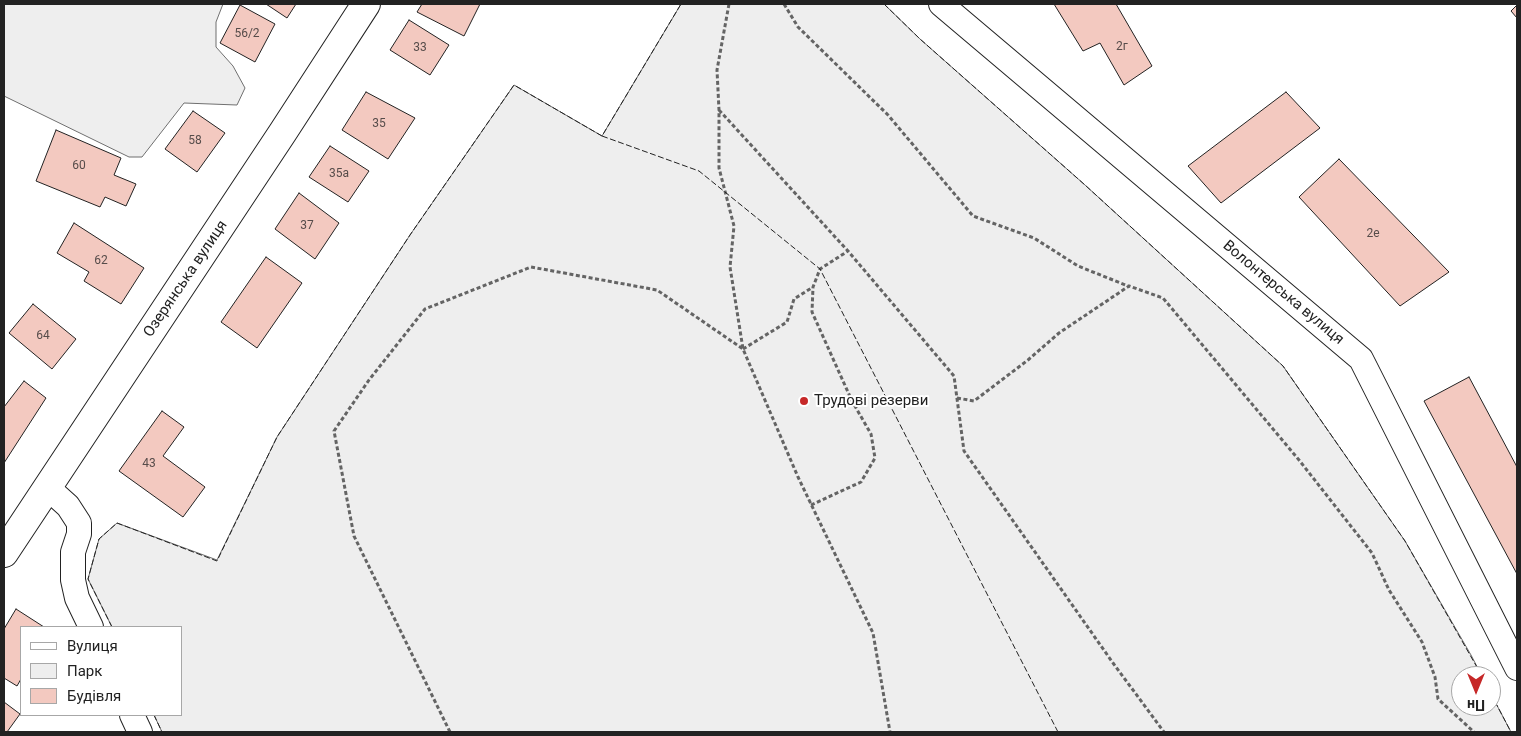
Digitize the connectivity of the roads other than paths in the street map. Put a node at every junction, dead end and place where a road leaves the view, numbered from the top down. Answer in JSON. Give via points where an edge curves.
{"nodes":[{"id":1,"x":366,"y":4,"type":"edge"},
{"id":2,"x":941,"y":4,"type":"edge"},
{"id":3,"x":48,"y":488,"type":"junction"},
{"id":4,"x":4,"y":553,"type":"edge"},
{"id":5,"x":91,"y":626,"type":"edge"},
{"id":6,"x":1517,"y":668,"type":"edge"},
{"id":7,"x":132,"y":716,"type":"edge"},
{"id":8,"x":140,"y":732,"type":"edge"}],
"edges":[{"from":1,"to":3,"type":"main road","name":"Озерянська вулиця"},
{"from":2,"to":6,"type":"street","name":"Волонтерська вулиця","via":[[1361,359]]},
{"from":3,"to":4,"type":"main road","name":"Озерянська вулиця"},
{"from":3,"to":5,"type":"street","via":[[68,506],[79,523],[73,552],[73,580],[77,598]]},
{"from":7,"to":8,"type":"street"}]}
